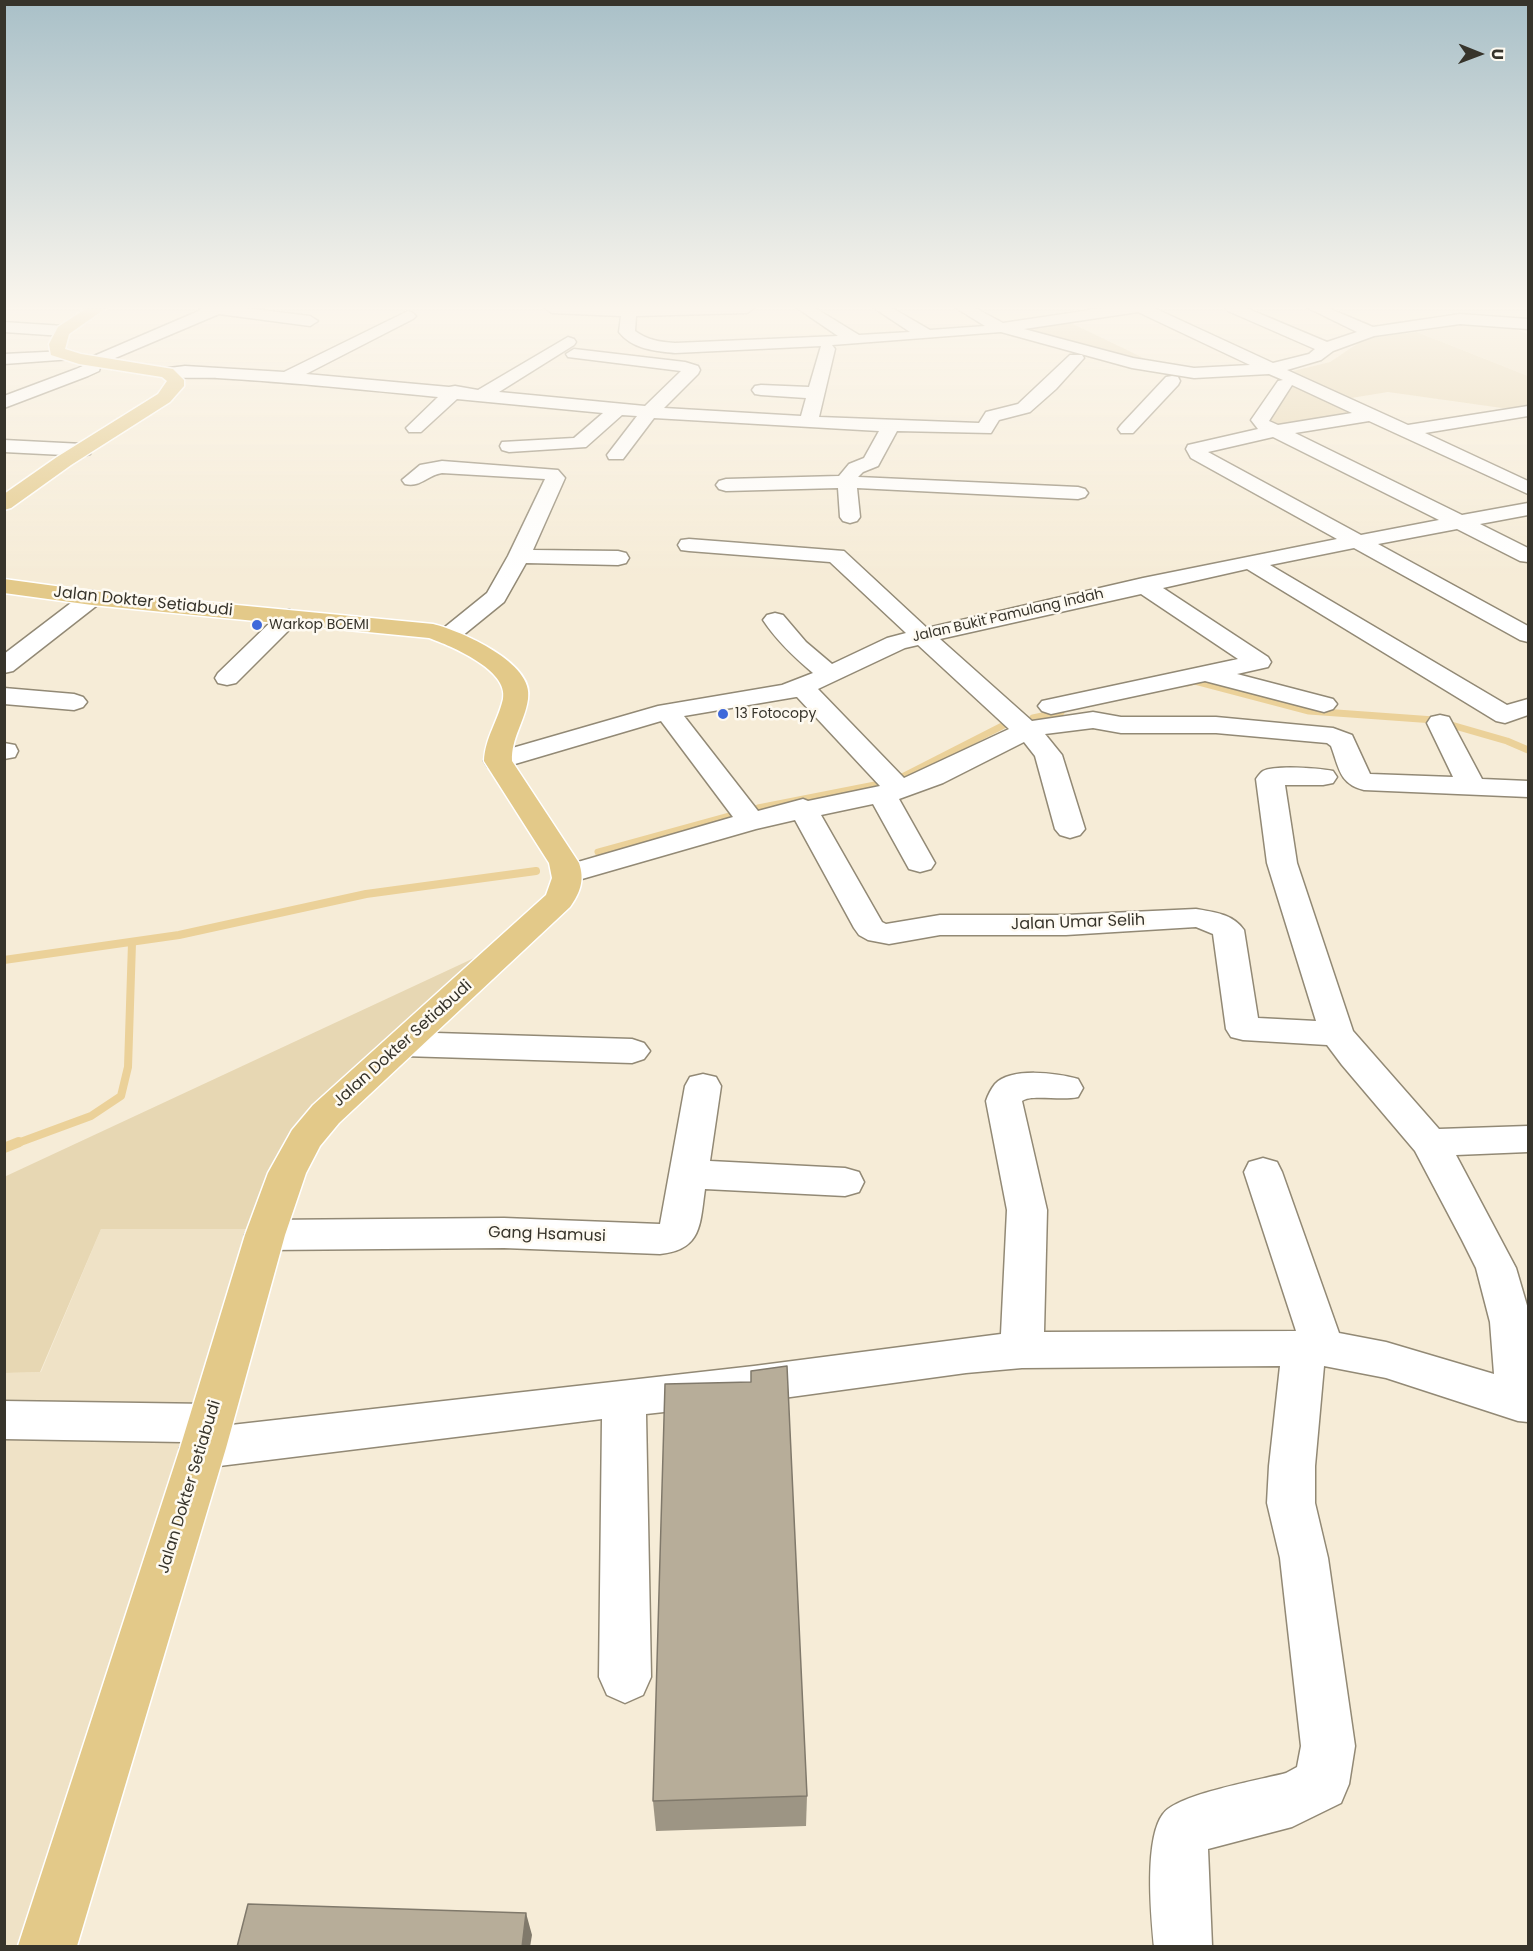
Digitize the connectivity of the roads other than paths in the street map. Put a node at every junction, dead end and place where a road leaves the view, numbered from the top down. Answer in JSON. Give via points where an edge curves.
{"nodes":[{"id":1,"x":162,"y":399,"type":"edge"},
{"id":2,"x":447,"y":399,"type":"edge"},
{"id":3,"x":534,"y":399,"type":"edge"},
{"id":4,"x":662,"y":399,"type":"edge"},
{"id":5,"x":814,"y":399,"type":"edge"},
{"id":6,"x":1034,"y":399,"type":"edge"},
{"id":7,"x":1152,"y":399,"type":"edge"},
{"id":8,"x":1272,"y":399,"type":"edge"},
{"id":9,"x":1336,"y":399,"type":"edge"},
{"id":10,"x":543,"y":400,"type":"junction"},
{"id":11,"x":618,"y":409,"type":"junction"},
{"id":12,"x":1528,"y":411,"type":"edge"},
{"id":13,"x":649,"y":412,"type":"junction"},
{"id":14,"x":728,"y":412,"type":"junction"},
{"id":15,"x":1373,"y":415,"type":"junction"},
{"id":16,"x":806,"y":418,"type":"junction"},
{"id":17,"x":1490,"y":418,"type":"junction"},
{"id":18,"x":891,"y":426,"type":"junction"},
{"id":19,"x":415,"y":428,"type":"dead end"},
{"id":20,"x":1127,"y":429,"type":"dead end"},
{"id":21,"x":1519,"y":430,"type":"dead end"},
{"id":22,"x":1274,"y":431,"type":"junction"},
{"id":23,"x":1406,"y":431,"type":"junction"},
{"id":24,"x":4,"y":446,"type":"edge"},
{"id":25,"x":509,"y":446,"type":"junction"},
{"id":26,"x":83,"y":450,"type":"junction"},
{"id":27,"x":616,"y":455,"type":"dead end"},
{"id":28,"x":509,"y":470,"type":"junction"},
{"id":29,"x":412,"y":480,"type":"dead end"},
{"id":30,"x":847,"y":482,"type":"junction"},
{"id":31,"x":726,"y":485,"type":"dead end"},
{"id":32,"x":1528,"y":488,"type":"edge"},
{"id":33,"x":1078,"y":493,"type":"dead end"},
{"id":34,"x":4,"y":504,"type":"edge"},
{"id":35,"x":1528,"y":509,"type":"edge"},
{"id":36,"x":849,"y":517,"type":"dead end"},
{"id":37,"x":1458,"y":521,"type":"junction"},
{"id":38,"x":1360,"y":542,"type":"junction"},
{"id":39,"x":689,"y":545,"type":"dead end"},
{"id":40,"x":519,"y":556,"type":"junction"},
{"id":41,"x":1528,"y":556,"type":"edge"},
{"id":42,"x":1250,"y":562,"type":"junction"},
{"id":43,"x":602,"y":579,"type":"dead end"},
{"id":44,"x":1143,"y":585,"type":"junction"},
{"id":45,"x":4,"y":586,"type":"edge"},
{"id":46,"x":92,"y":598,"type":"junction"},
{"id":47,"x":289,"y":617,"type":"junction"},
{"id":48,"x":775,"y":620,"type":"dead end"},
{"id":49,"x":1528,"y":635,"type":"edge"},
{"id":50,"x":448,"y":636,"type":"junction"},
{"id":51,"x":923,"y":636,"type":"junction"},
{"id":52,"x":1259,"y":662,"type":"junction"},
{"id":53,"x":4,"y":666,"type":"edge"},
{"id":54,"x":1204,"y":673,"type":"junction"},
{"id":55,"x":830,"y":675,"type":"junction"},
{"id":56,"x":227,"y":678,"type":"dead end"},
{"id":57,"x":802,"y":687,"type":"junction"},
{"id":58,"x":4,"y":696,"type":"edge"},
{"id":59,"x":74,"y":702,"type":"dead end"},
{"id":60,"x":667,"y":711,"type":"junction"},
{"id":61,"x":1516,"y":711,"type":"edge"},
{"id":62,"x":1018,"y":723,"type":"junction"},
{"id":63,"x":1440,"y":723,"type":"dead end"},
{"id":64,"x":1528,"y":728,"type":"edge"},
{"id":65,"x":498,"y":761,"type":"junction"},
{"id":66,"x":1323,"y":777,"type":"dead end"},
{"id":67,"x":889,"y":785,"type":"junction"},
{"id":68,"x":1472,"y":787,"type":"junction"},
{"id":69,"x":1528,"y":789,"type":"edge"},
{"id":70,"x":803,"y":808,"type":"junction"},
{"id":71,"x":746,"y":815,"type":"junction"},
{"id":72,"x":1070,"y":829,"type":"dead end"},
{"id":73,"x":920,"y":863,"type":"dead end"},
{"id":74,"x":568,"y":874,"type":"junction"},
{"id":75,"x":1337,"y":1034,"type":"junction"},
{"id":76,"x":403,"y":1044,"type":"junction"},
{"id":77,"x":632,"y":1051,"type":"dead end"},
{"id":78,"x":703,"y":1086,"type":"dead end"},
{"id":79,"x":1065,"y":1088,"type":"dead end"},
{"id":80,"x":1528,"y":1139,"type":"edge"},
{"id":81,"x":1430,"y":1143,"type":"junction"},
{"id":82,"x":1263,"y":1172,"type":"dead end"},
{"id":83,"x":690,"y":1174,"type":"junction"},
{"id":84,"x":845,"y":1182,"type":"dead end"},
{"id":85,"x":265,"y":1235,"type":"junction"},
{"id":86,"x":1314,"y":1348,"type":"junction"},
{"id":87,"x":1022,"y":1350,"type":"junction"},
{"id":88,"x":624,"y":1399,"type":"junction"},
{"id":89,"x":1523,"y":1403,"type":"edge"},
{"id":90,"x":4,"y":1420,"type":"edge"},
{"id":91,"x":206,"y":1436,"type":"junction"},
{"id":92,"x":625,"y":1677,"type":"dead end"},
{"id":93,"x":48,"y":1947,"type":"edge"},
{"id":94,"x":1183,"y":1947,"type":"edge"}],
"edges":[{"from":1,"to":26,"type":"main road"},
{"from":2,"to":19,"type":"street"},
{"from":3,"to":10,"type":"street"},
{"from":4,"to":13,"type":"street"},
{"from":5,"to":16,"type":"street"},
{"from":6,"to":18,"type":"street","via":[[1024,408],[992,416],[985,429]]},
{"from":7,"to":20,"type":"street"},
{"from":8,"to":22,"type":"street","via":[[1259,422]]},
{"from":9,"to":15,"type":"street"},
{"from":10,"to":11,"type":"street"},
{"from":10,"to":25,"type":"street","via":[[518,421]]},
{"from":11,"to":13,"type":"street"},
{"from":11,"to":25,"type":"street","via":[[579,443]]},
{"from":12,"to":17,"type":"street"},
{"from":13,"to":14,"type":"street"},
{"from":13,"to":27,"type":"street"},
{"from":14,"to":16,"type":"street"},
{"from":14,"to":16,"type":"street","via":[[717,430],[723,433],[780,434]]},
{"from":15,"to":22,"type":"street"},
{"from":15,"to":23,"type":"street"},
{"from":16,"to":18,"type":"street"},
{"from":17,"to":21,"type":"street"},
{"from":17,"to":23,"type":"street"},
{"from":18,"to":30,"type":"street","via":[[871,462],[853,470]]},
{"from":22,"to":37,"type":"street"},
{"from":22,"to":38,"type":"street","via":[[1195,449]]},
{"from":23,"to":32,"type":"street"},
{"from":24,"to":26,"type":"street"},
{"from":25,"to":28,"type":"street"},
{"from":26,"to":34,"type":"main road"},
{"from":28,"to":29,"type":"street","via":[[434,467]]},
{"from":28,"to":40,"type":"street","via":[[551,474],[555,478]]},
{"from":30,"to":31,"type":"street"},
{"from":30,"to":33,"type":"street"},
{"from":30,"to":36,"type":"street"},
{"from":35,"to":37,"type":"street","name":"Jalan Bukit Pamulang Indah"},
{"from":37,"to":38,"type":"street","name":"Jalan Bukit Pamulang Indah"},
{"from":37,"to":41,"type":"street"},
{"from":38,"to":42,"type":"street","name":"Jalan Bukit Pamulang Indah"},
{"from":38,"to":49,"type":"street"},
{"from":39,"to":51,"type":"street","via":[[836,556]]},
{"from":40,"to":43,"type":"street","via":[[623,551]]},
{"from":40,"to":50,"type":"street","via":[[491,602]]},
{"from":42,"to":44,"type":"street","name":"Jalan Bukit Pamulang Indah"},
{"from":42,"to":61,"type":"street"},
{"from":44,"to":51,"type":"street","name":"Jalan Bukit Pamulang Indah"},
{"from":44,"to":52,"type":"street"},
{"from":45,"to":46,"type":"main road","name":"Jalan Dokter Setiabudi"},
{"from":46,"to":47,"type":"main road","name":"Jalan Dokter Setiabudi"},
{"from":46,"to":53,"type":"street"},
{"from":47,"to":50,"type":"main road","name":"Jalan Dokter Setiabudi","via":[[434,631]]},
{"from":47,"to":56,"type":"street"},
{"from":48,"to":55,"type":"street","via":[[797,647]]},
{"from":50,"to":65,"type":"main road","name":"Jalan Dokter Setiabudi","via":[[499,666],[514,682],[517,696],[497,748]]},
{"from":51,"to":55,"type":"street","name":"Jalan Bukit Pamulang Indah","via":[[896,643]]},
{"from":51,"to":62,"type":"street"},
{"from":52,"to":54,"type":"street"},
{"from":52,"to":54,"type":"street","via":[[1324,704]]},
{"from":54,"to":62,"type":"street"},
{"from":55,"to":57,"type":"street","name":"Jalan Bukit Pamulang Indah"},
{"from":57,"to":60,"type":"street","name":"Jalan Bukit Pamulang Indah"},
{"from":57,"to":67,"type":"street"},
{"from":58,"to":59,"type":"street"},
{"from":60,"to":65,"type":"street","name":"Jalan Bukit Pamulang Indah"},
{"from":60,"to":71,"type":"street"},
{"from":61,"to":64,"type":"street"},
{"from":62,"to":67,"type":"street","via":[[933,777]]},
{"from":62,"to":68,"type":"street","via":[[1093,720],[1121,725],[1216,725],[1333,736],[1343,741],[1361,781]]},
{"from":62,"to":72,"type":"street","via":[[1048,755]]},
{"from":63,"to":68,"type":"street"},
{"from":65,"to":74,"type":"main road"},
{"from":66,"to":75,"type":"street","via":[[1270,779],[1282,862]]},
{"from":67,"to":70,"type":"street"},
{"from":67,"to":73,"type":"street"},
{"from":68,"to":69,"type":"street"},
{"from":70,"to":71,"type":"street"},
{"from":70,"to":75,"type":"street","name":"Jalan Umar Selih","via":[[870,928],[879,933],[940,925],[1066,925],[1196,918],[1216,922],[1228,930],[1243,1029]]},
{"from":71,"to":74,"type":"street"},
{"from":74,"to":76,"type":"main road","name":"Jalan Dokter Setiabudi","via":[[559,900]]},
{"from":75,"to":81,"type":"street"},
{"from":76,"to":77,"type":"street"},
{"from":76,"to":85,"type":"main road","name":"Jalan Dokter Setiabudi","via":[[305,1138],[287,1173]]},
{"from":78,"to":83,"type":"street","name":"Gang Hsamusi"},
{"from":79,"to":87,"type":"street","via":[[1023,1086],[1011,1088],[1005,1094],[1028,1210]]},
{"from":80,"to":81,"type":"street"},
{"from":81,"to":89,"type":"street","via":[[1496,1268],[1511,1322]]},
{"from":82,"to":86,"type":"street"},
{"from":83,"to":84,"type":"street"},
{"from":83,"to":85,"type":"street","name":"Gang Hsamusi","via":[[679,1230],[670,1238],[504,1233]]},
{"from":85,"to":91,"type":"main road","name":"Jalan Dokter Setiabudi"},
{"from":86,"to":87,"type":"street"},
{"from":86,"to":89,"type":"street","via":[[1386,1360]]},
{"from":86,"to":94,"type":"street","via":[[1292,1467],[1291,1503],[1304,1558],[1328,1746],[1322,1784],[1292,1798],[1195,1824],[1183,1833],[1179,1855]]},
{"from":87,"to":88,"type":"street"},
{"from":88,"to":91,"type":"street"},
{"from":88,"to":92,"type":"street"},
{"from":90,"to":91,"type":"street"},
{"from":91,"to":93,"type":"main road","name":"Jalan Dokter Setiabudi"}]}
